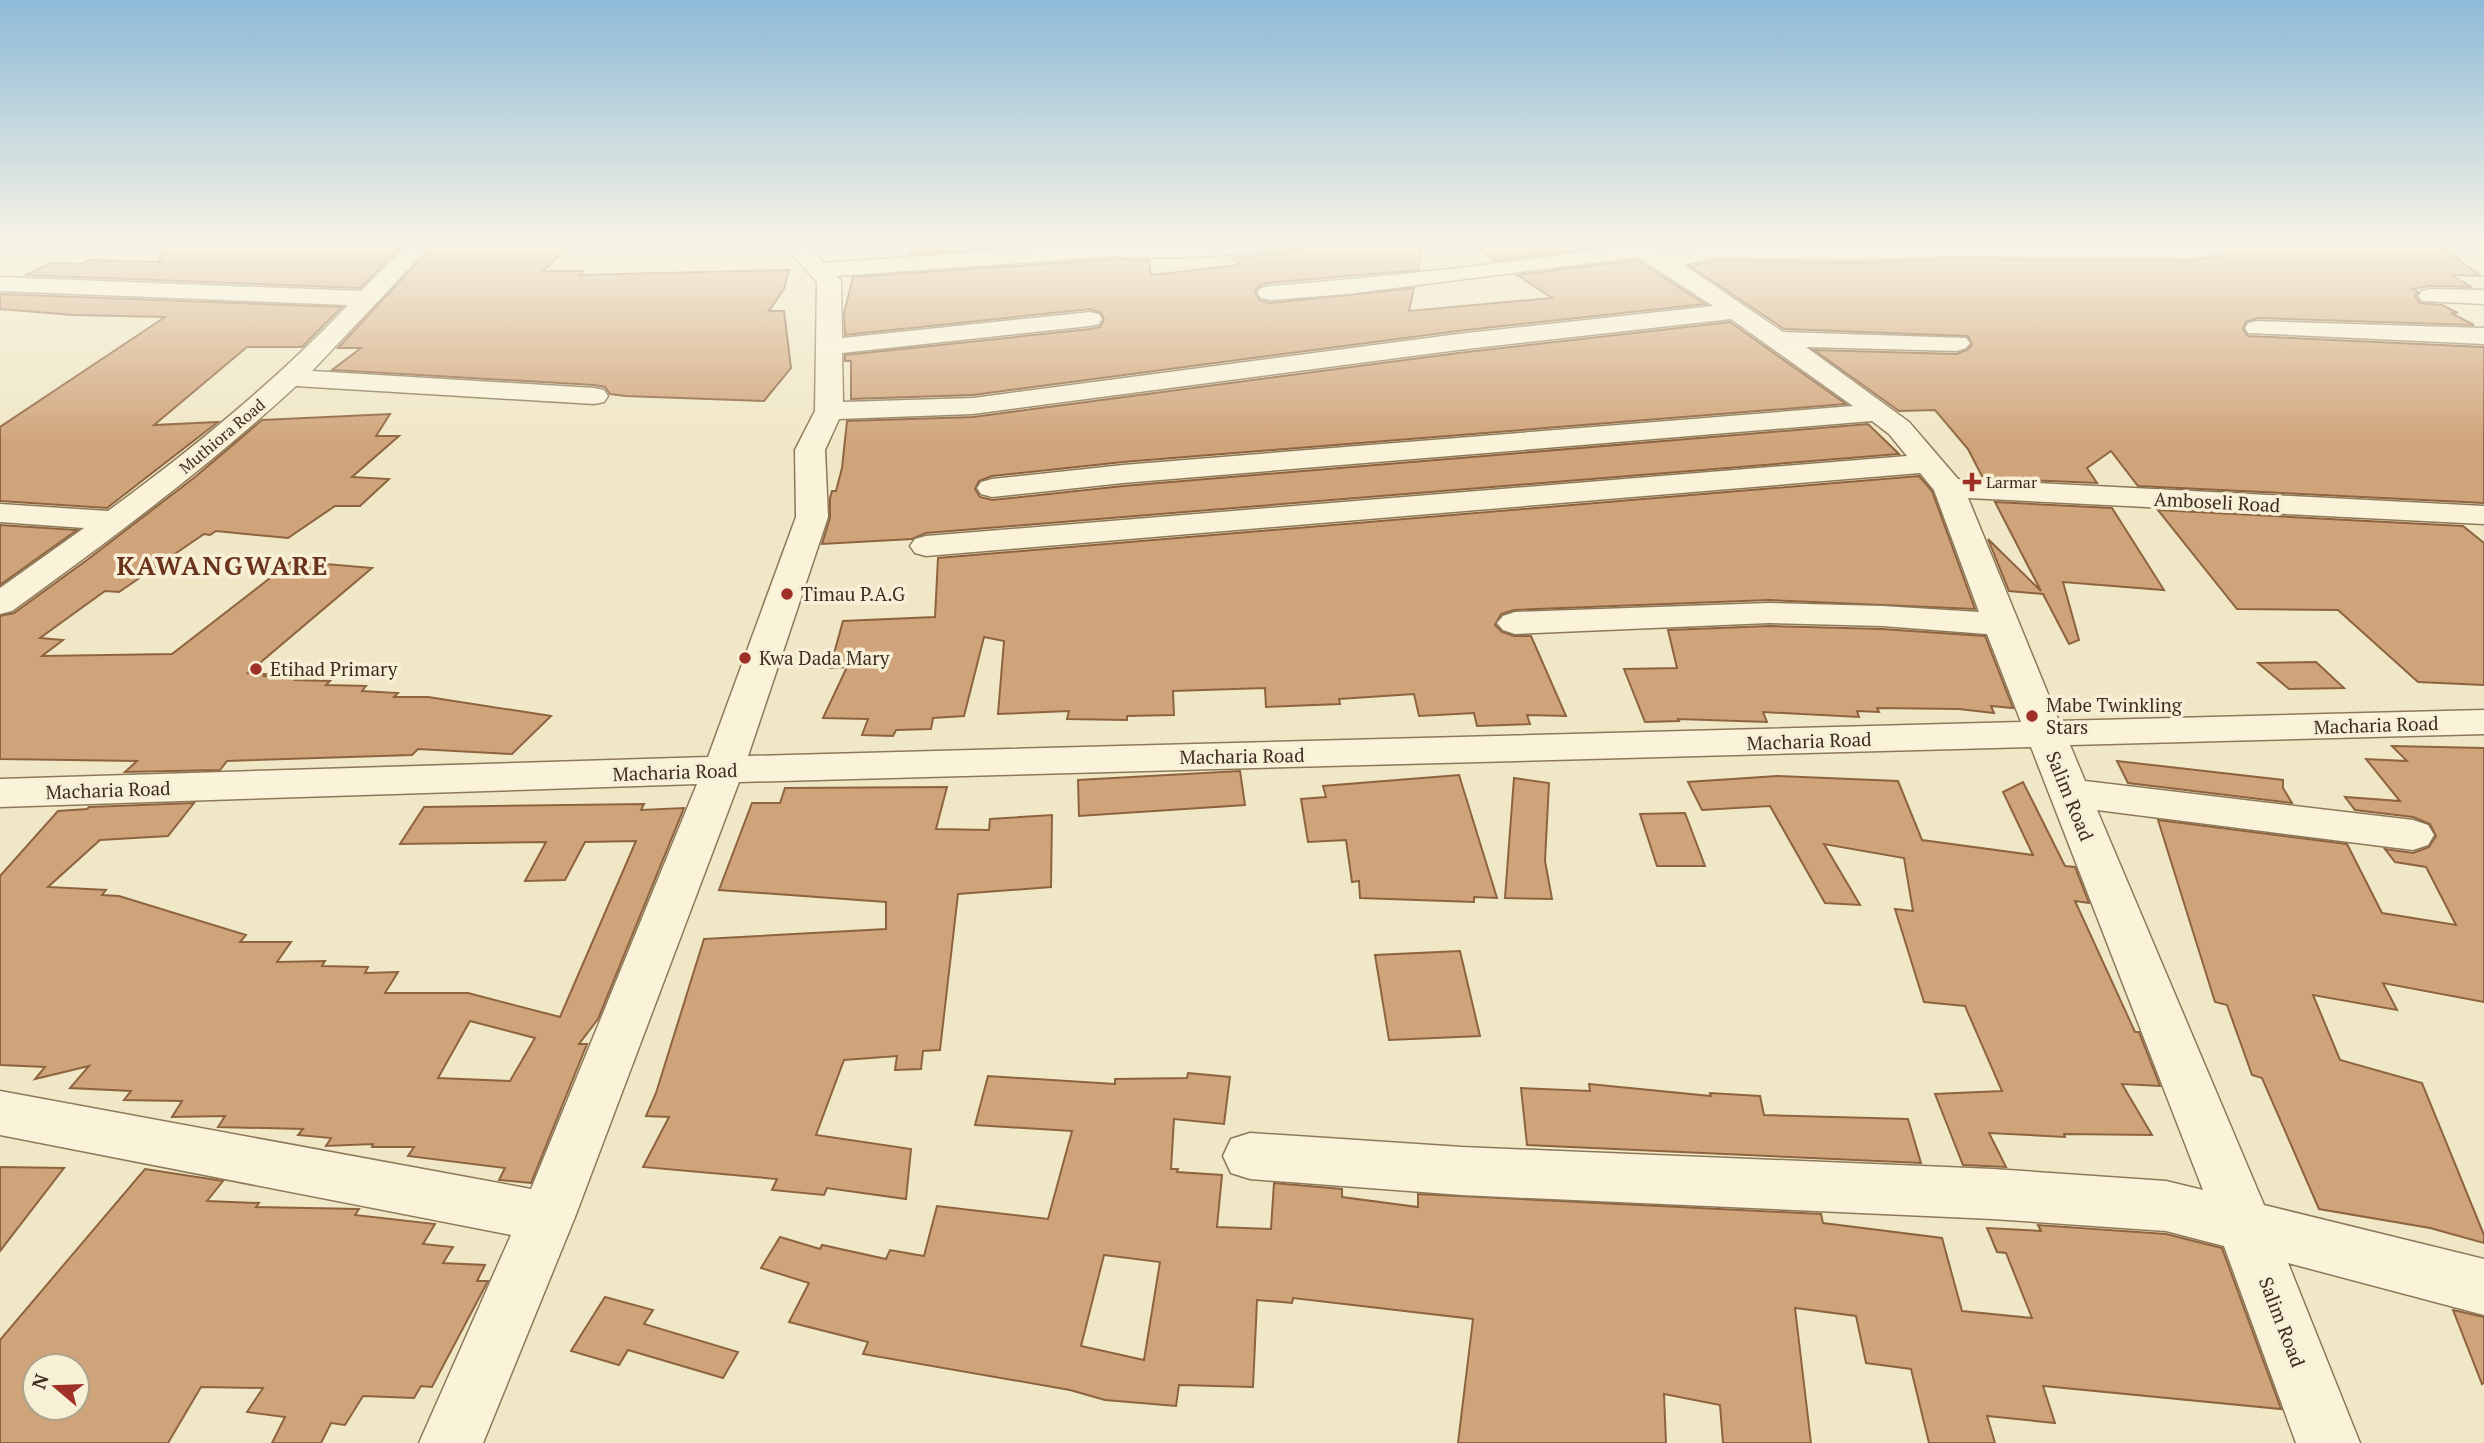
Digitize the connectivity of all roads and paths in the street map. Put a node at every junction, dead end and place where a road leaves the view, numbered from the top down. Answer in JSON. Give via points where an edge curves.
{"nodes":[{"id":1,"x":358,"y":309,"type":"edge"},
{"id":2,"x":829,"y":309,"type":"edge"},
{"id":3,"x":1733,"y":309,"type":"edge"},
{"id":4,"x":1736,"y":311,"type":"junction"},
{"id":5,"x":1090,"y":319,"type":"dead end"},
{"id":6,"x":2257,"y":328,"type":"dead end"},
{"id":7,"x":2484,"y":336,"type":"edge"},
{"id":8,"x":1777,"y":339,"type":"junction"},
{"id":9,"x":1957,"y":343,"type":"dead end"},
{"id":10,"x":829,"y":347,"type":"junction"},
{"id":11,"x":289,"y":378,"type":"junction"},
{"id":12,"x":594,"y":396,"type":"dead end"},
{"id":13,"x":829,"y":411,"type":"junction"},
{"id":14,"x":1879,"y":412,"type":"junction"},
{"id":15,"x":1939,"y":475,"type":"junction"},
{"id":16,"x":992,"y":488,"type":"dead end"},
{"id":17,"x":0,"y":513,"type":"edge"},
{"id":18,"x":2484,"y":515,"type":"edge"},
{"id":19,"x":115,"y":521,"type":"junction"},
{"id":20,"x":926,"y":546,"type":"dead end"},
{"id":21,"x":0,"y":604,"type":"edge"},
{"id":22,"x":1514,"y":623,"type":"dead end"},
{"id":23,"x":2000,"y":624,"type":"junction"},
{"id":24,"x":2484,"y":722,"type":"edge"},
{"id":25,"x":2045,"y":734,"type":"junction"},
{"id":26,"x":723,"y":770,"type":"junction"},
{"id":27,"x":0,"y":793,"type":"edge"},
{"id":28,"x":2069,"y":793,"type":"junction"},
{"id":29,"x":2413,"y":835,"type":"dead end"},
{"id":30,"x":0,"y":1113,"type":"edge"},
{"id":31,"x":1250,"y":1156,"type":"dead end"},
{"id":32,"x":547,"y":1217,"type":"junction"},
{"id":33,"x":2245,"y":1226,"type":"junction"},
{"id":34,"x":2484,"y":1287,"type":"edge"},
{"id":35,"x":451,"y":1443,"type":"edge"},
{"id":36,"x":2328,"y":1443,"type":"edge"}],
"edges":[{"from":1,"to":11,"type":"street","name":"Muthiora Road"},
{"from":2,"to":10,"type":"street"},
{"from":3,"to":4,"type":"street","name":"Salim Road"},
{"from":4,"to":8,"type":"street","name":"Salim Road"},
{"from":4,"to":13,"type":"street","via":[[1458,342],[1000,403]]},
{"from":5,"to":10,"type":"street"},
{"from":6,"to":7,"type":"street"},
{"from":8,"to":9,"type":"street"},
{"from":8,"to":14,"type":"street","name":"Salim Road"},
{"from":10,"to":13,"type":"street"},
{"from":11,"to":12,"type":"street"},
{"from":11,"to":19,"type":"street","name":"Muthiora Road"},
{"from":13,"to":26,"type":"street","via":[[810,450],[812,517]]},
{"from":14,"to":15,"type":"street","name":"Salim Road"},
{"from":14,"to":16,"type":"street"},
{"from":15,"to":18,"type":"street","name":"Amboseli Road"},
{"from":15,"to":20,"type":"street","name":"Amboseli Road"},
{"from":15,"to":23,"type":"street","name":"Salim Road"},
{"from":17,"to":19,"type":"street"},
{"from":19,"to":21,"type":"street","name":"Muthiora Road"},
{"from":22,"to":23,"type":"street","via":[[1769,614]]},
{"from":23,"to":25,"type":"street","name":"Salim Road"},
{"from":24,"to":25,"type":"street","name":"Macharia Road"},
{"from":25,"to":26,"type":"street","name":"Macharia Road"},
{"from":25,"to":28,"type":"street","name":"Salim Road"},
{"from":26,"to":27,"type":"street","name":"Macharia Road"},
{"from":26,"to":32,"type":"street"},
{"from":28,"to":29,"type":"street"},
{"from":28,"to":33,"type":"street","name":"Salim Road"},
{"from":30,"to":32,"type":"street"},
{"from":31,"to":33,"type":"street","via":[[1462,1171],[2099,1199],[2166,1206]]},
{"from":32,"to":35,"type":"street"},
{"from":33,"to":34,"type":"street"},
{"from":33,"to":36,"type":"street","name":"Salim Road"}]}
